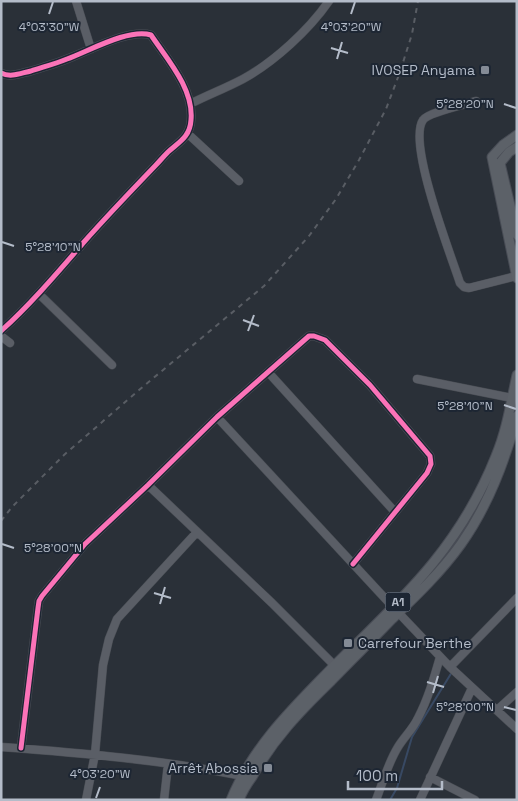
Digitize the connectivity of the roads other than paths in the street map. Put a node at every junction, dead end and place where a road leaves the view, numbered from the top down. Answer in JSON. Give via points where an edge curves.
{"nodes":[{"id":1,"x":76,"y":1,"type":"edge"},
{"id":2,"x":329,"y":1,"type":"edge"},
{"id":3,"x":91,"y":49,"type":"junction"},
{"id":4,"x":1,"y":73,"type":"edge"},
{"id":5,"x":476,"y":101,"type":"dead end"},
{"id":6,"x":190,"y":104,"type":"junction"},
{"id":7,"x":187,"y":134,"type":"junction"},
{"id":8,"x":517,"y":135,"type":"edge"},
{"id":9,"x":517,"y":147,"type":"edge"},
{"id":10,"x":239,"y":181,"type":"dead end"},
{"id":11,"x":515,"y":220,"type":"edge"},
{"id":12,"x":517,"y":235,"type":"edge"},
{"id":13,"x":516,"y":277,"type":"edge"},
{"id":14,"x":39,"y":294,"type":"junction"},
{"id":15,"x":1,"y":331,"type":"edge"},
{"id":16,"x":1,"y":336,"type":"edge"},
{"id":17,"x":10,"y":342,"type":"dead end"},
{"id":18,"x":112,"y":365,"type":"dead end"},
{"id":19,"x":268,"y":372,"type":"junction"},
{"id":20,"x":517,"y":375,"type":"edge"},
{"id":21,"x":417,"y":379,"type":"dead end"},
{"id":22,"x":512,"y":398,"type":"junction"},
{"id":23,"x":517,"y":416,"type":"edge"},
{"id":24,"x":217,"y":417,"type":"junction"},
{"id":25,"x":514,"y":440,"type":"edge"},
{"id":26,"x":148,"y":485,"type":"junction"},
{"id":27,"x":395,"y":512,"type":"junction"},
{"id":28,"x":197,"y":532,"type":"junction"},
{"id":29,"x":353,"y":564,"type":"junction"},
{"id":30,"x":517,"y":598,"type":"edge"},
{"id":31,"x":396,"y":610,"type":"junction"},
{"id":32,"x":440,"y":657,"type":"junction"},
{"id":33,"x":334,"y":665,"type":"junction"},
{"id":34,"x":450,"y":667,"type":"junction"},
{"id":35,"x":472,"y":688,"type":"junction"},
{"id":36,"x":517,"y":692,"type":"edge"},
{"id":37,"x":497,"y":710,"type":"junction"},
{"id":38,"x":517,"y":730,"type":"edge"},
{"id":39,"x":1,"y":747,"type":"edge"},
{"id":40,"x":21,"y":748,"type":"junction"},
{"id":41,"x":95,"y":754,"type":"junction"},
{"id":42,"x":168,"y":764,"type":"junction"},
{"id":43,"x":243,"y":776,"type":"junction"},
{"id":44,"x":430,"y":777,"type":"junction"},
{"id":45,"x":86,"y":800,"type":"edge"},
{"id":46,"x":164,"y":800,"type":"edge"},
{"id":47,"x":230,"y":800,"type":"edge"},
{"id":48,"x":239,"y":800,"type":"edge"},
{"id":49,"x":376,"y":800,"type":"edge"},
{"id":50,"x":420,"y":800,"type":"edge"},
{"id":51,"x":475,"y":800,"type":"edge"}],
"edges":[{"from":1,"to":3,"type":"street"},
{"from":2,"to":6,"type":"street","via":[[280,54],[243,78]]},
{"from":3,"to":4,"type":"street","via":[[11,76]]},
{"from":3,"to":6,"type":"street","via":[[139,33],[151,35],[178,73]]},
{"from":5,"to":13,"type":"street","via":[[423,119],[422,163],[460,283],[469,288]]},
{"from":6,"to":7,"type":"street","via":[[192,118]]},
{"from":7,"to":10,"type":"street"},
{"from":7,"to":14,"type":"street","via":[[112,211]]},
{"from":8,"to":13,"type":"main road","via":[[492,157]]},
{"from":9,"to":11,"type":"main road","via":[[500,163]]},
{"from":11,"to":12,"type":"main road"},
{"from":14,"to":15,"type":"street"},
{"from":14,"to":18,"type":"street"},
{"from":16,"to":17,"type":"street"},
{"from":19,"to":24,"type":"street"},
{"from":19,"to":27,"type":"street"},
{"from":19,"to":27,"type":"street","via":[[309,336],[314,336],[325,340],[370,385],[430,456],[427,473]]},
{"from":20,"to":22,"type":"main road","number":"A1"},
{"from":21,"to":22,"type":"street"},
{"from":22,"to":31,"type":"main road","number":"A1","via":[[497,455],[468,514]]},
{"from":23,"to":25,"type":"main road","number":"A1"},
{"from":24,"to":26,"type":"street"},
{"from":24,"to":29,"type":"street"},
{"from":25,"to":31,"type":"main road","number":"A1","via":[[492,490],[461,543],[418,594]]},
{"from":26,"to":28,"type":"street"},
{"from":26,"to":40,"type":"street","via":[[85,544],[39,601]]},
{"from":27,"to":29,"type":"street"},
{"from":28,"to":33,"type":"street"},
{"from":28,"to":41,"type":"street","via":[[117,619],[108,639],[103,665]]},
{"from":29,"to":31,"type":"street"},
{"from":30,"to":34,"type":"street"},
{"from":31,"to":32,"type":"street"},
{"from":31,"to":33,"type":"main road","number":"A1"},
{"from":31,"to":48,"type":"main road","number":"A1","via":[[275,741]]},
{"from":32,"to":34,"type":"street"},
{"from":32,"to":49,"type":"street","via":[[418,719],[394,753]]},
{"from":33,"to":43,"type":"main road","number":"A1","via":[[268,736]]},
{"from":34,"to":35,"type":"street"},
{"from":35,"to":37,"type":"street"},
{"from":35,"to":44,"type":"street"},
{"from":36,"to":37,"type":"street"},
{"from":37,"to":38,"type":"street"},
{"from":39,"to":40,"type":"street"},
{"from":40,"to":41,"type":"street"},
{"from":41,"to":42,"type":"street"},
{"from":41,"to":45,"type":"street"},
{"from":42,"to":43,"type":"street"},
{"from":42,"to":46,"type":"street"},
{"from":43,"to":47,"type":"main road","number":"A1"},
{"from":44,"to":50,"type":"street"},
{"from":44,"to":51,"type":"street"}]}
